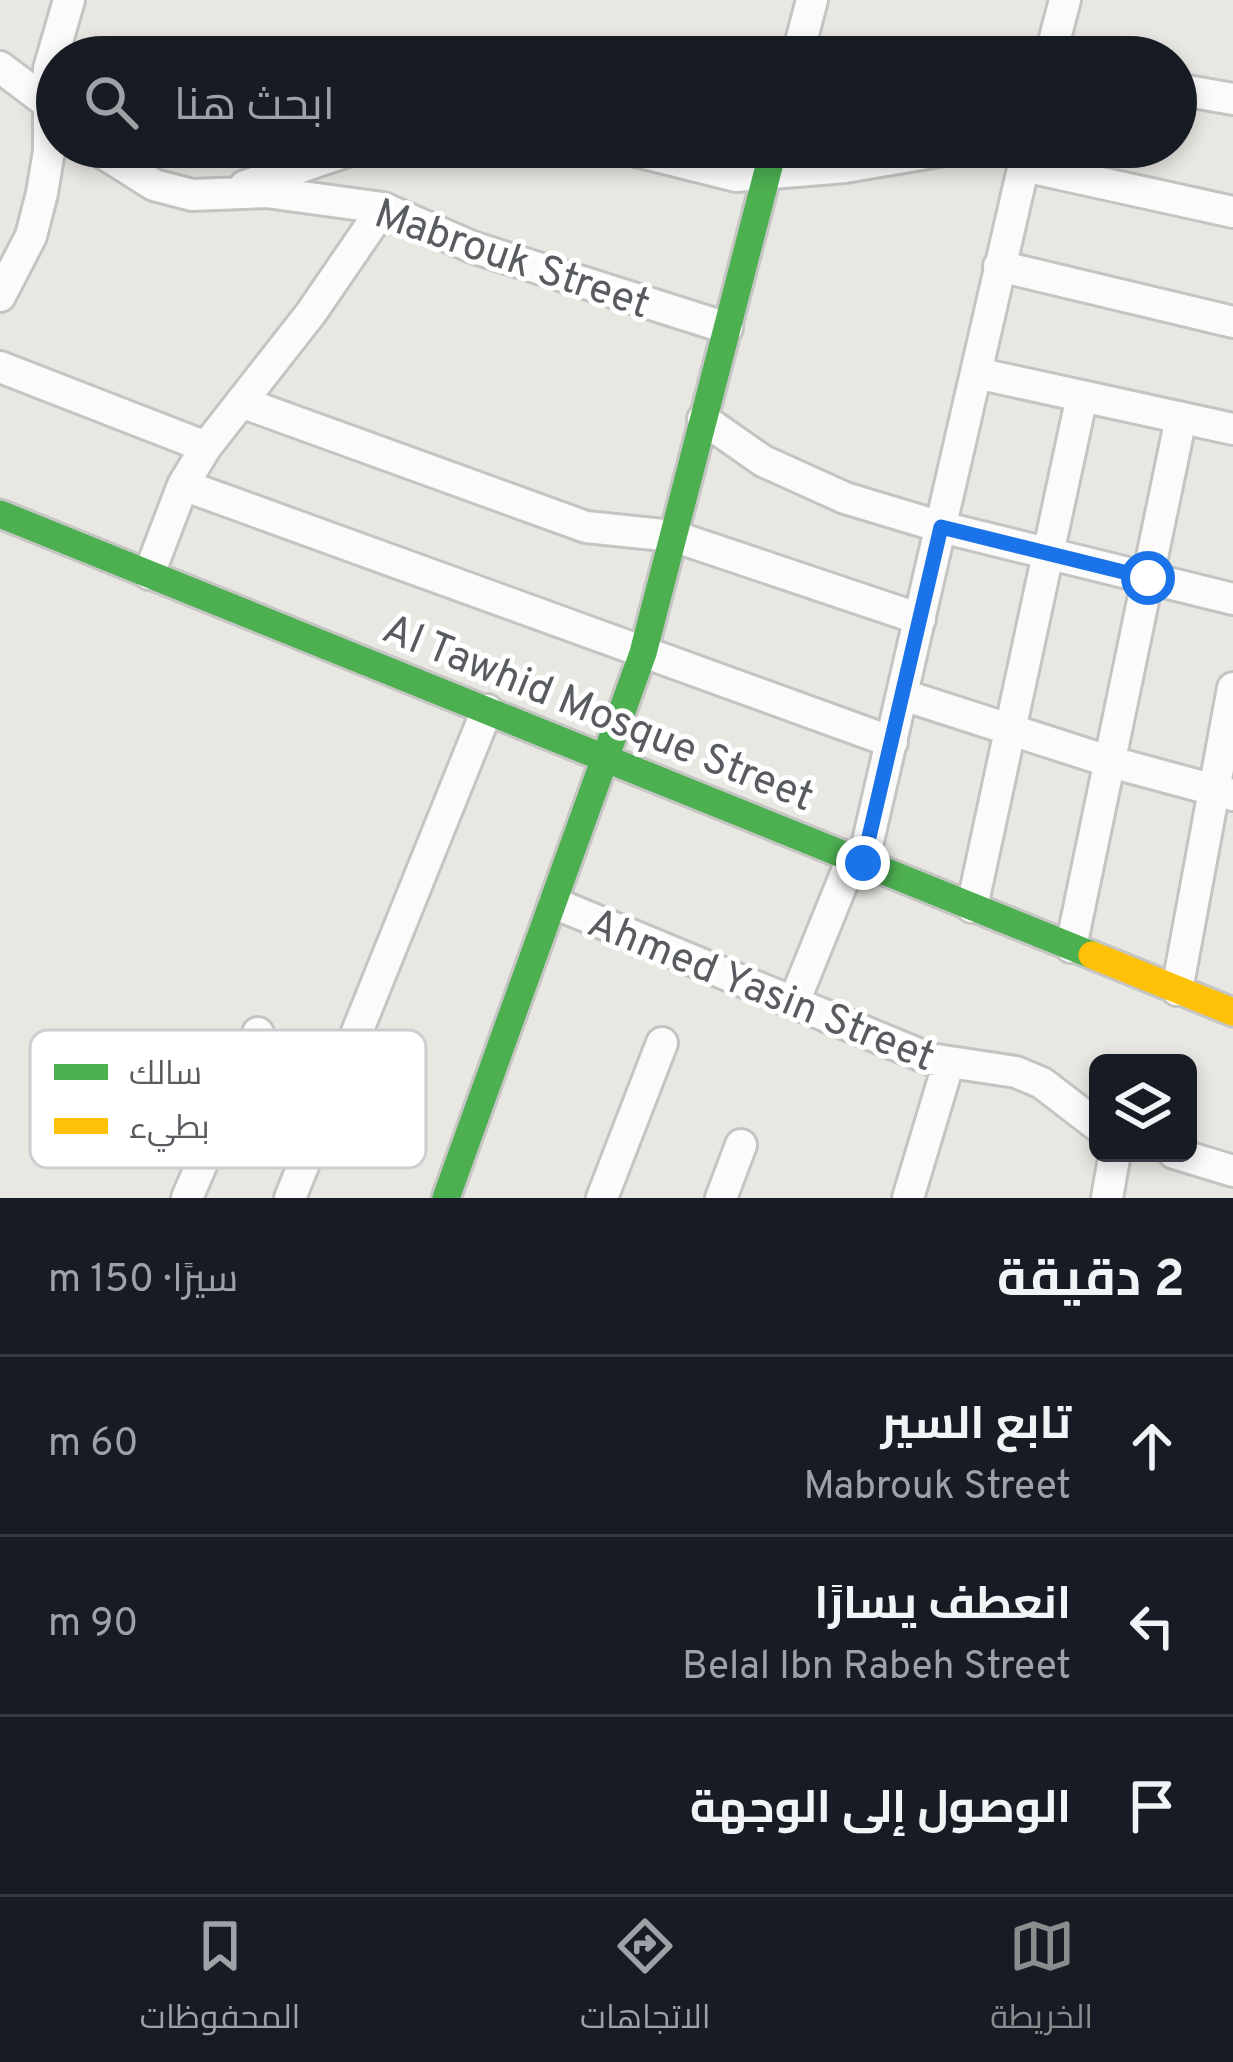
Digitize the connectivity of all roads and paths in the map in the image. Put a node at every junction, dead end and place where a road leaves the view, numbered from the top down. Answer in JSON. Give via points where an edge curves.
{"nodes":[{"id":1,"x":69,"y":0,"type":"edge"},
{"id":2,"x":812,"y":0,"type":"edge"},
{"id":3,"x":1065,"y":0,"type":"edge"},
{"id":4,"x":56,"y":36,"type":"edge"},
{"id":5,"x":803,"y":36,"type":"edge"},
{"id":6,"x":1056,"y":36,"type":"edge"},
{"id":7,"x":0,"y":67,"type":"edge"},
{"id":8,"x":36,"y":93,"type":"edge"},
{"id":9,"x":1197,"y":93,"type":"edge"},
{"id":10,"x":1233,"y":99,"type":"edge"},
{"id":11,"x":46,"y":168,"type":"edge"},
{"id":12,"x":127,"y":168,"type":"edge"},
{"id":13,"x":298,"y":168,"type":"edge"},
{"id":14,"x":704,"y":168,"type":"edge"},
{"id":15,"x":754,"y":168,"type":"edge"},
{"id":16,"x":769,"y":168,"type":"edge"},
{"id":17,"x":1023,"y":168,"type":"edge"},
{"id":18,"x":1070,"y":168,"type":"edge"},
{"id":19,"x":222,"y":194,"type":"junction"},
{"id":20,"x":383,"y":208,"type":"junction"},
{"id":21,"x":1233,"y":212,"type":"edge"},
{"id":22,"x":999,"y":266,"type":"junction"},
{"id":23,"x":0,"y":296,"type":"edge"},
{"id":24,"x":1233,"y":322,"type":"edge"},
{"id":25,"x":727,"y":328,"type":"junction"},
{"id":26,"x":0,"y":367,"type":"edge"},
{"id":27,"x":976,"y":373,"type":"junction"},
{"id":28,"x":1082,"y":396,"type":"junction"},
{"id":29,"x":242,"y":402,"type":"junction"},
{"id":30,"x":1181,"y":418,"type":"junction"},
{"id":31,"x":704,"y":419,"type":"junction"},
{"id":32,"x":1233,"y":429,"type":"edge"},
{"id":33,"x":206,"y":448,"type":"junction"},
{"id":34,"x":183,"y":485,"type":"junction"},
{"id":35,"x":0,"y":514,"type":"edge"},
{"id":36,"x":941,"y":527,"type":"junction"},
{"id":37,"x":673,"y":536,"type":"junction"},
{"id":38,"x":1048,"y":554,"type":"junction"},
{"id":39,"x":149,"y":574,"type":"junction"},
{"id":40,"x":1148,"y":578,"type":"junction"},
{"id":41,"x":1233,"y":599,"type":"edge"},
{"id":42,"x":920,"y":619,"type":"junction"},
{"id":43,"x":643,"y":653,"type":"junction"},
{"id":44,"x":1233,"y":688,"type":"edge"},
{"id":45,"x":902,"y":695,"type":"junction"},
{"id":46,"x":487,"y":710,"type":"junction"},
{"id":47,"x":1010,"y":729,"type":"junction"},
{"id":48,"x":892,"y":742,"type":"junction"},
{"id":49,"x":607,"y":759,"type":"junction"},
{"id":50,"x":1111,"y":762,"type":"junction"},
{"id":51,"x":1224,"y":792,"type":"edge"},
{"id":52,"x":858,"y":861,"type":"junction"},
{"id":53,"x":554,"y":902,"type":"junction"},
{"id":54,"x":972,"y":907,"type":"junction"},
{"id":55,"x":1071,"y":947,"type":"junction"},
{"id":56,"x":1177,"y":990,"type":"junction"},
{"id":57,"x":794,"y":1002,"type":"junction"},
{"id":58,"x":1233,"y":1012,"type":"edge"},
{"id":59,"x":357,"y":1030,"type":"edge"},
{"id":60,"x":662,"y":1043,"type":"dead end"},
{"id":61,"x":948,"y":1065,"type":"junction"},
{"id":62,"x":1089,"y":1119,"type":"edge"},
{"id":63,"x":741,"y":1145,"type":"dead end"},
{"id":64,"x":1197,"y":1160,"type":"edge"},
{"id":65,"x":1113,"y":1162,"type":"edge"},
{"id":66,"x":200,"y":1168,"type":"edge"},
{"id":67,"x":302,"y":1168,"type":"edge"},
{"id":68,"x":1233,"y":1171,"type":"edge"},
{"id":69,"x":187,"y":1198,"type":"edge"},
{"id":70,"x":290,"y":1198,"type":"edge"},
{"id":71,"x":446,"y":1198,"type":"edge"},
{"id":72,"x":602,"y":1198,"type":"edge"},
{"id":73,"x":721,"y":1198,"type":"edge"},
{"id":74,"x":908,"y":1198,"type":"edge"},
{"id":75,"x":1107,"y":1198,"type":"edge"}],
"edges":[{"from":1,"to":4,"type":"street"},
{"from":2,"to":5,"type":"street"},
{"from":3,"to":6,"type":"street"},
{"from":7,"to":8,"type":"street"},
{"from":9,"to":10,"type":"street"},
{"from":11,"to":23,"type":"street","via":[[31,236]]},
{"from":12,"to":19,"type":"street","name":"Mabrouk Street","via":[[154,185]]},
{"from":13,"to":19,"type":"street"},
{"from":14,"to":15,"type":"street","via":[[736,176]]},
{"from":16,"to":25,"type":"street"},
{"from":17,"to":22,"type":"street"},
{"from":18,"to":21,"type":"street"},
{"from":19,"to":20,"type":"street","name":"Mabrouk Street"},
{"from":20,"to":25,"type":"street","name":"Mabrouk Street","via":[[472,247]]},
{"from":20,"to":29,"type":"street"},
{"from":22,"to":24,"type":"street"},
{"from":22,"to":27,"type":"street"},
{"from":25,"to":31,"type":"street"},
{"from":26,"to":33,"type":"street"},
{"from":27,"to":28,"type":"street"},
{"from":27,"to":36,"type":"street"},
{"from":28,"to":30,"type":"street"},
{"from":28,"to":38,"type":"street"},
{"from":29,"to":33,"type":"street"},
{"from":29,"to":37,"type":"street","via":[[586,527]]},
{"from":30,"to":32,"type":"street"},
{"from":30,"to":40,"type":"street"},
{"from":31,"to":36,"type":"street","via":[[763,460],[845,499]]},
{"from":31,"to":37,"type":"street"},
{"from":33,"to":34,"type":"street"},
{"from":34,"to":39,"type":"street"},
{"from":34,"to":43,"type":"street"},
{"from":35,"to":39,"type":"street","name":"Al Tawhid Mosque Street"},
{"from":36,"to":38,"type":"street"},
{"from":36,"to":42,"type":"street"},
{"from":37,"to":42,"type":"street"},
{"from":37,"to":43,"type":"street"},
{"from":38,"to":40,"type":"street"},
{"from":38,"to":47,"type":"street"},
{"from":39,"to":46,"type":"street","name":"Al Tawhid Mosque Street"},
{"from":40,"to":41,"type":"street"},
{"from":40,"to":50,"type":"street"},
{"from":42,"to":45,"type":"street"},
{"from":43,"to":48,"type":"street"},
{"from":43,"to":49,"type":"street"},
{"from":44,"to":51,"type":"street"},
{"from":45,"to":47,"type":"street"},
{"from":45,"to":48,"type":"street"},
{"from":46,"to":49,"type":"street","name":"Al Tawhid Mosque Street"},
{"from":46,"to":59,"type":"street"},
{"from":47,"to":50,"type":"street"},
{"from":47,"to":54,"type":"street"},
{"from":48,"to":52,"type":"street"},
{"from":49,"to":52,"type":"street","name":"Al Tawhid Mosque Street"},
{"from":49,"to":53,"type":"street"},
{"from":50,"to":51,"type":"street"},
{"from":50,"to":55,"type":"street"},
{"from":51,"to":56,"type":"street"},
{"from":52,"to":54,"type":"street","name":"Al Tawhid Mosque Street"},
{"from":52,"to":57,"type":"street"},
{"from":53,"to":57,"type":"street","name":"Ahmed Yasin Street"},
{"from":53,"to":71,"type":"street"},
{"from":54,"to":55,"type":"street","name":"Al Tawhid Mosque Street"},
{"from":55,"to":56,"type":"street","name":"Al Tawhid Mosque Street"},
{"from":56,"to":58,"type":"street","name":"Al Tawhid Mosque Street"},
{"from":57,"to":61,"type":"street","name":"Ahmed Yasin Street"},
{"from":60,"to":72,"type":"street"},
{"from":61,"to":62,"type":"street","name":"Ahmed Yasin Street","via":[[1016,1072]]},
{"from":61,"to":74,"type":"street"},
{"from":63,"to":73,"type":"street"},
{"from":64,"to":68,"type":"street"},
{"from":65,"to":75,"type":"street"},
{"from":66,"to":69,"type":"street"},
{"from":67,"to":70,"type":"street"}]}
